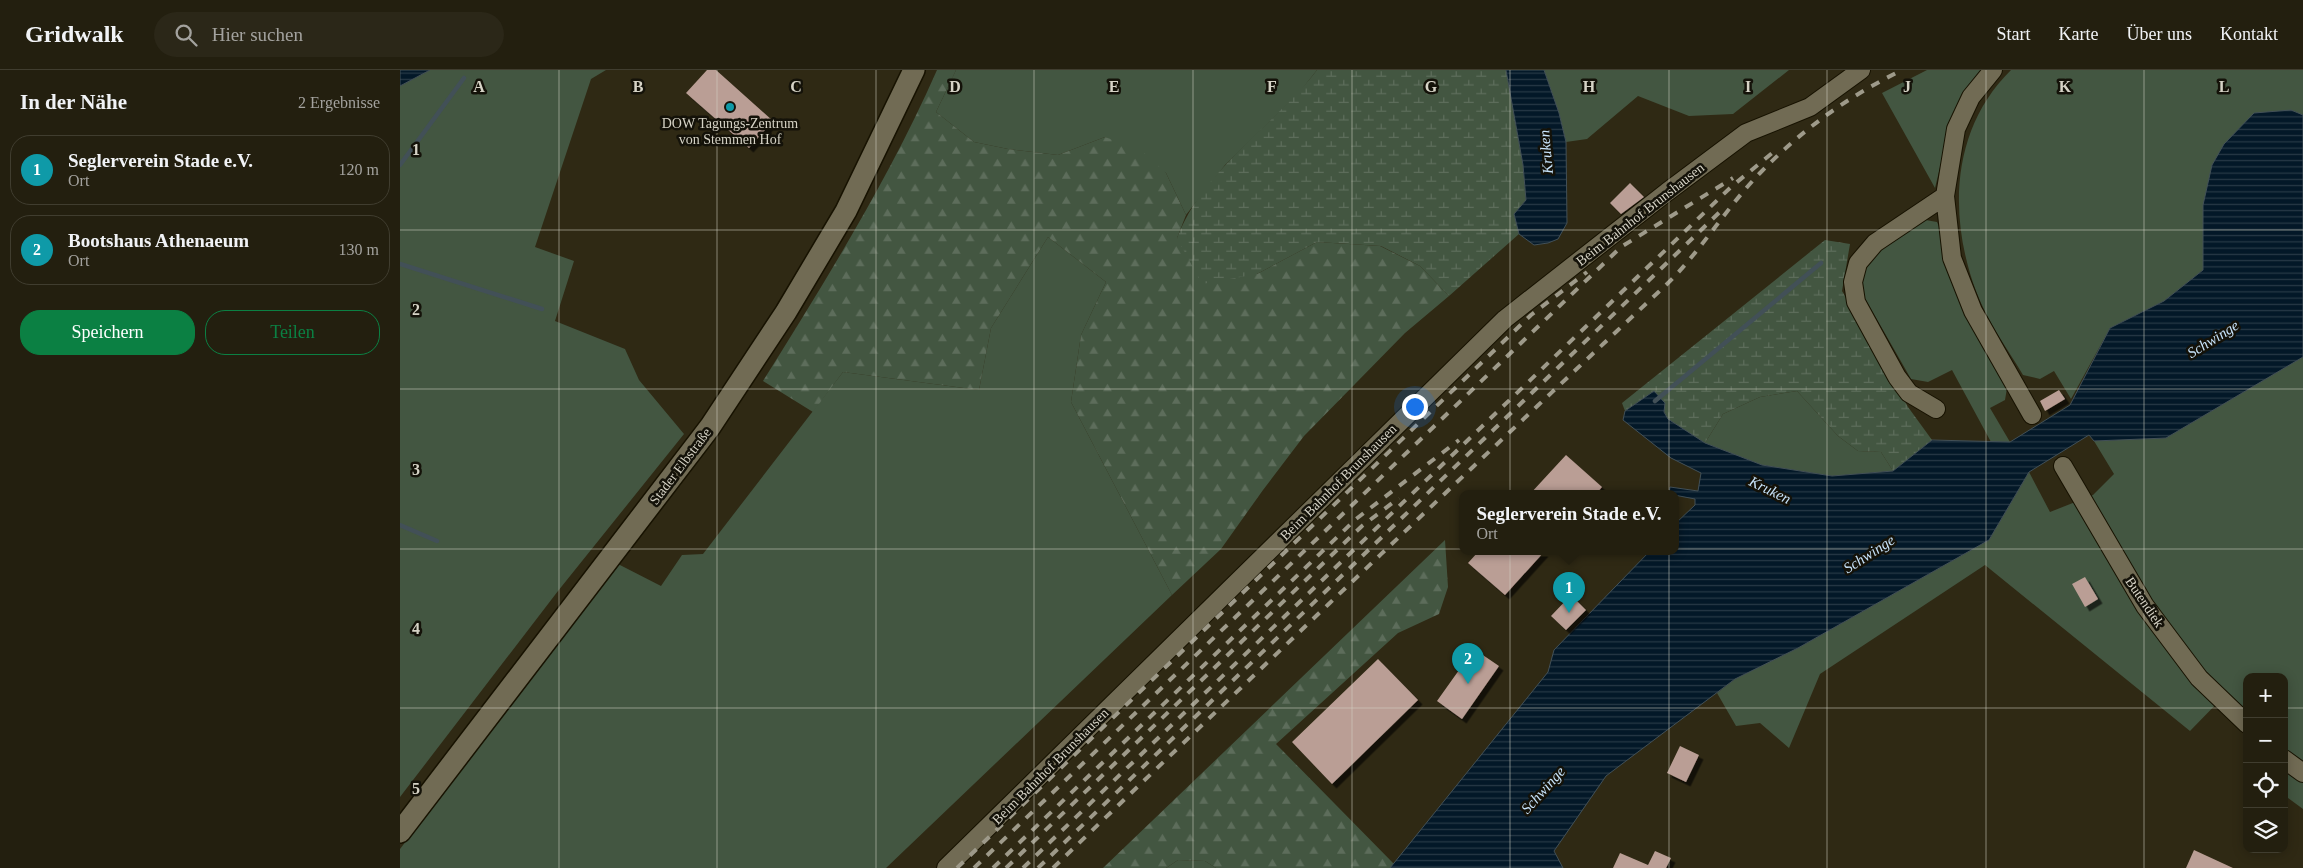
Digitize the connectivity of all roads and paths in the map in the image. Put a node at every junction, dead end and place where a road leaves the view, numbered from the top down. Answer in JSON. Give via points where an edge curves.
{"nodes":[{"id":1,"x":914,"y":70,"type":"edge"},
{"id":2,"x":1861,"y":70,"type":"edge"},
{"id":3,"x":1993,"y":70,"type":"edge"},
{"id":4,"x":1945,"y":196,"type":"junction"},
{"id":5,"x":1936,"y":409,"type":"dead end"},
{"id":6,"x":2032,"y":415,"type":"dead end"},
{"id":7,"x":2063,"y":466,"type":"dead end"},
{"id":8,"x":2243,"y":720,"type":"edge"},
{"id":9,"x":2288,"y":762,"type":"edge"},
{"id":10,"x":2303,"y":773,"type":"edge"},
{"id":11,"x":400,"y":832,"type":"edge"},
{"id":12,"x":946,"y":868,"type":"edge"}],
"edges":[{"from":1,"to":11,"type":"street","name":"Stader Elbstraße","via":[[846,211],[786,312],[715,419]]},
{"from":2,"to":12,"type":"street","name":"Beim Bahnhof Brunshausen","via":[[1810,107],[1746,133],[1505,319]]},
{"from":3,"to":4,"type":"street","via":[[1971,97],[1956,129]]},
{"from":4,"to":5,"type":"street","via":[[1875,242],[1858,263],[1852,282],[1856,302],[1896,377],[1909,393]]},
{"from":4,"to":6,"type":"street","via":[[1952,258],[1973,311]]},
{"from":7,"to":8,"type":"street","name":"Butendiek","via":[[2145,606],[2199,678]]},
{"from":9,"to":10,"type":"street"}]}
